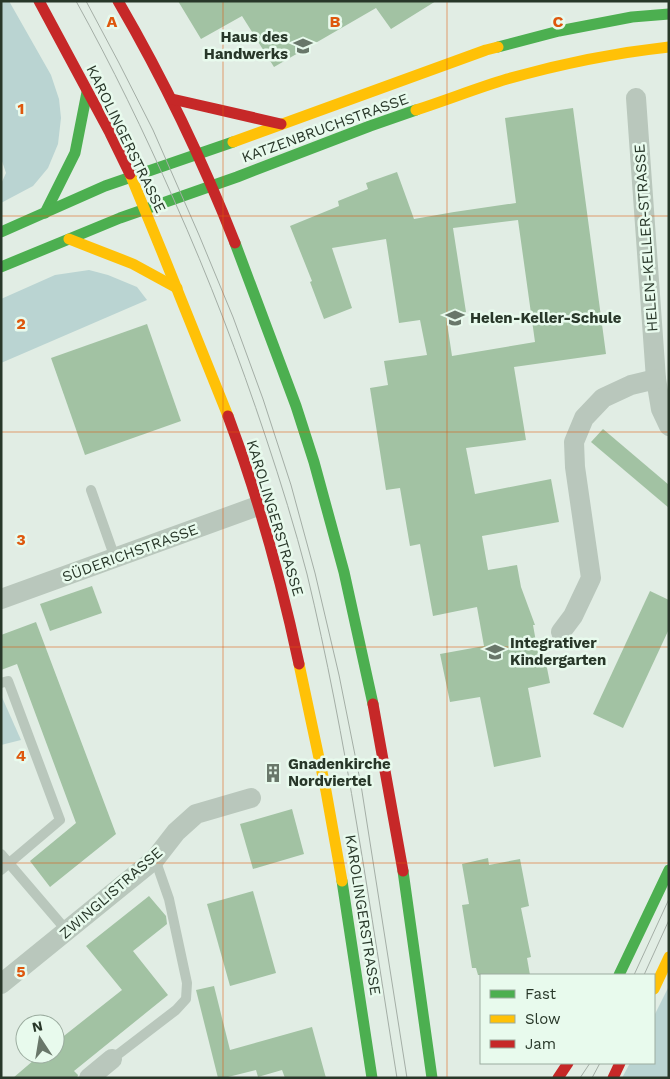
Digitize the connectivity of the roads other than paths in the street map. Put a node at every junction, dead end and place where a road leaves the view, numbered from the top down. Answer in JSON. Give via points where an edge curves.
{"nodes":[{"id":1,"x":39,"y":1,"type":"edge"},
{"id":2,"x":118,"y":1,"type":"edge"},
{"id":3,"x":631,"y":9,"type":"edge"},
{"id":4,"x":669,"y":14,"type":"edge"},
{"id":5,"x":669,"y":47,"type":"edge"},
{"id":6,"x":87,"y":92,"type":"junction"},
{"id":7,"x":636,"y":98,"type":"dead end"},
{"id":8,"x":172,"y":99,"type":"junction"},
{"id":9,"x":281,"y":124,"type":"junction"},
{"id":10,"x":198,"y":155,"type":"junction"},
{"id":11,"x":130,"y":177,"type":"junction"},
{"id":12,"x":211,"y":186,"type":"junction"},
{"id":13,"x":144,"y":209,"type":"junction"},
{"id":14,"x":45,"y":213,"type":"junction"},
{"id":15,"x":1,"y":232,"type":"edge"},
{"id":16,"x":69,"y":239,"type":"junction"},
{"id":17,"x":1,"y":267,"type":"edge"},
{"id":18,"x":177,"y":288,"type":"junction"},
{"id":19,"x":656,"y":379,"type":"junction"},
{"id":20,"x":669,"y":426,"type":"edge"},
{"id":21,"x":91,"y":490,"type":"dead end"},
{"id":22,"x":258,"y":506,"type":"junction"},
{"id":23,"x":115,"y":558,"type":"junction"},
{"id":24,"x":1,"y":599,"type":"edge"},
{"id":25,"x":560,"y":632,"type":"dead end"},
{"id":26,"x":1,"y":683,"type":"edge"},
{"id":27,"x":251,"y":798,"type":"dead end"},
{"id":28,"x":1,"y":854,"type":"edge"},
{"id":29,"x":155,"y":859,"type":"junction"},
{"id":30,"x":5,"y":867,"type":"edge"},
{"id":31,"x":669,"y":870,"type":"edge"},
{"id":32,"x":67,"y":931,"type":"junction"},
{"id":33,"x":669,"y":956,"type":"edge"},
{"id":34,"x":619,"y":974,"type":"edge"},
{"id":35,"x":1,"y":984,"type":"edge"},
{"id":36,"x":655,"y":987,"type":"edge"},
{"id":37,"x":567,"y":1064,"type":"edge"},
{"id":38,"x":620,"y":1064,"type":"edge"},
{"id":39,"x":111,"y":1067,"type":"edge"},
{"id":40,"x":89,"y":1078,"type":"edge"},
{"id":41,"x":372,"y":1078,"type":"edge"},
{"id":42,"x":432,"y":1078,"type":"edge"},
{"id":43,"x":558,"y":1078,"type":"edge"},
{"id":44,"x":613,"y":1078,"type":"edge"}],
"edges":[{"from":1,"to":6,"type":"main road","name":"KAROLINGERSTRASSE"},
{"from":2,"to":8,"type":"main road"},
{"from":3,"to":4,"type":"main road","name":"KATZENBRUCHSTRASSE"},
{"from":3,"to":9,"type":"main road","name":"KATZENBRUCHSTRASSE","via":[[486,50]]},
{"from":5,"to":12,"type":"main road","name":"KATZENBRUCHSTRASSE","via":[[604,56],[506,80],[370,126]]},
{"from":6,"to":11,"type":"main road","name":"KAROLINGERSTRASSE"},
{"from":6,"to":14,"type":"main road","via":[[75,152]]},
{"from":7,"to":19,"type":"street","name":"HELEN-KELLER-STRASSE"},
{"from":8,"to":9,"type":"main road"},
{"from":8,"to":10,"type":"main road"},
{"from":9,"to":10,"type":"main road","name":"KATZENBRUCHSTRASSE"},
{"from":10,"to":11,"type":"main road","name":"KATZENBRUCHSTRASSE"},
{"from":10,"to":12,"type":"main road"},
{"from":11,"to":13,"type":"main road","name":"KAROLINGERSTRASSE"},
{"from":11,"to":14,"type":"main road","name":"KATZENBRUCHSTRASSE"},
{"from":12,"to":13,"type":"main road","name":"KATZENBRUCHSTRASSE"},
{"from":12,"to":42,"type":"main road","via":[[302,423],[351,600],[398,840]]},
{"from":13,"to":16,"type":"main road","name":"KATZENBRUCHSTRASSE"},
{"from":13,"to":18,"type":"main road","name":"KAROLINGERSTRASSE"},
{"from":14,"to":15,"type":"main road","name":"KATZENBRUCHSTRASSE"},
{"from":16,"to":17,"type":"main road","name":"KATZENBRUCHSTRASSE"},
{"from":16,"to":18,"type":"main road","via":[[133,264]]},
{"from":18,"to":22,"type":"main road","name":"KAROLINGERSTRASSE","via":[[215,382]]},
{"from":19,"to":20,"type":"street","name":"HELEN-KELLER-STRASSE","via":[[661,409]]},
{"from":19,"to":25,"type":"street","via":[[631,385],[603,398],[584,418],[574,442],[591,578],[573,616]]},
{"from":21,"to":23,"type":"lane"},
{"from":22,"to":23,"type":"street","name":"SÜDERICHSTRASSE"},
{"from":22,"to":41,"type":"main road","name":"KAROLINGERSTRASSE","via":[[289,617],[337,845]]},
{"from":23,"to":24,"type":"street","name":"SÜDERICHSTRASSE"},
{"from":26,"to":30,"type":"lane","via":[[8,681],[60,820]]},
{"from":27,"to":29,"type":"street","name":"ZWINGLISTRASSE","via":[[196,814],[176,832]]},
{"from":28,"to":30,"type":"lane"},
{"from":29,"to":32,"type":"street","name":"ZWINGLISTRASSE"},
{"from":29,"to":39,"type":"lane","via":[[171,908],[187,984],[186,998]]},
{"from":30,"to":32,"type":"lane"},
{"from":31,"to":34,"type":"main road"},
{"from":32,"to":35,"type":"street","name":"ZWINGLISTRASSE"},
{"from":33,"to":36,"type":"main road"},
{"from":37,"to":43,"type":"main road"},
{"from":38,"to":44,"type":"main road"},
{"from":39,"to":40,"type":"street"}]}
